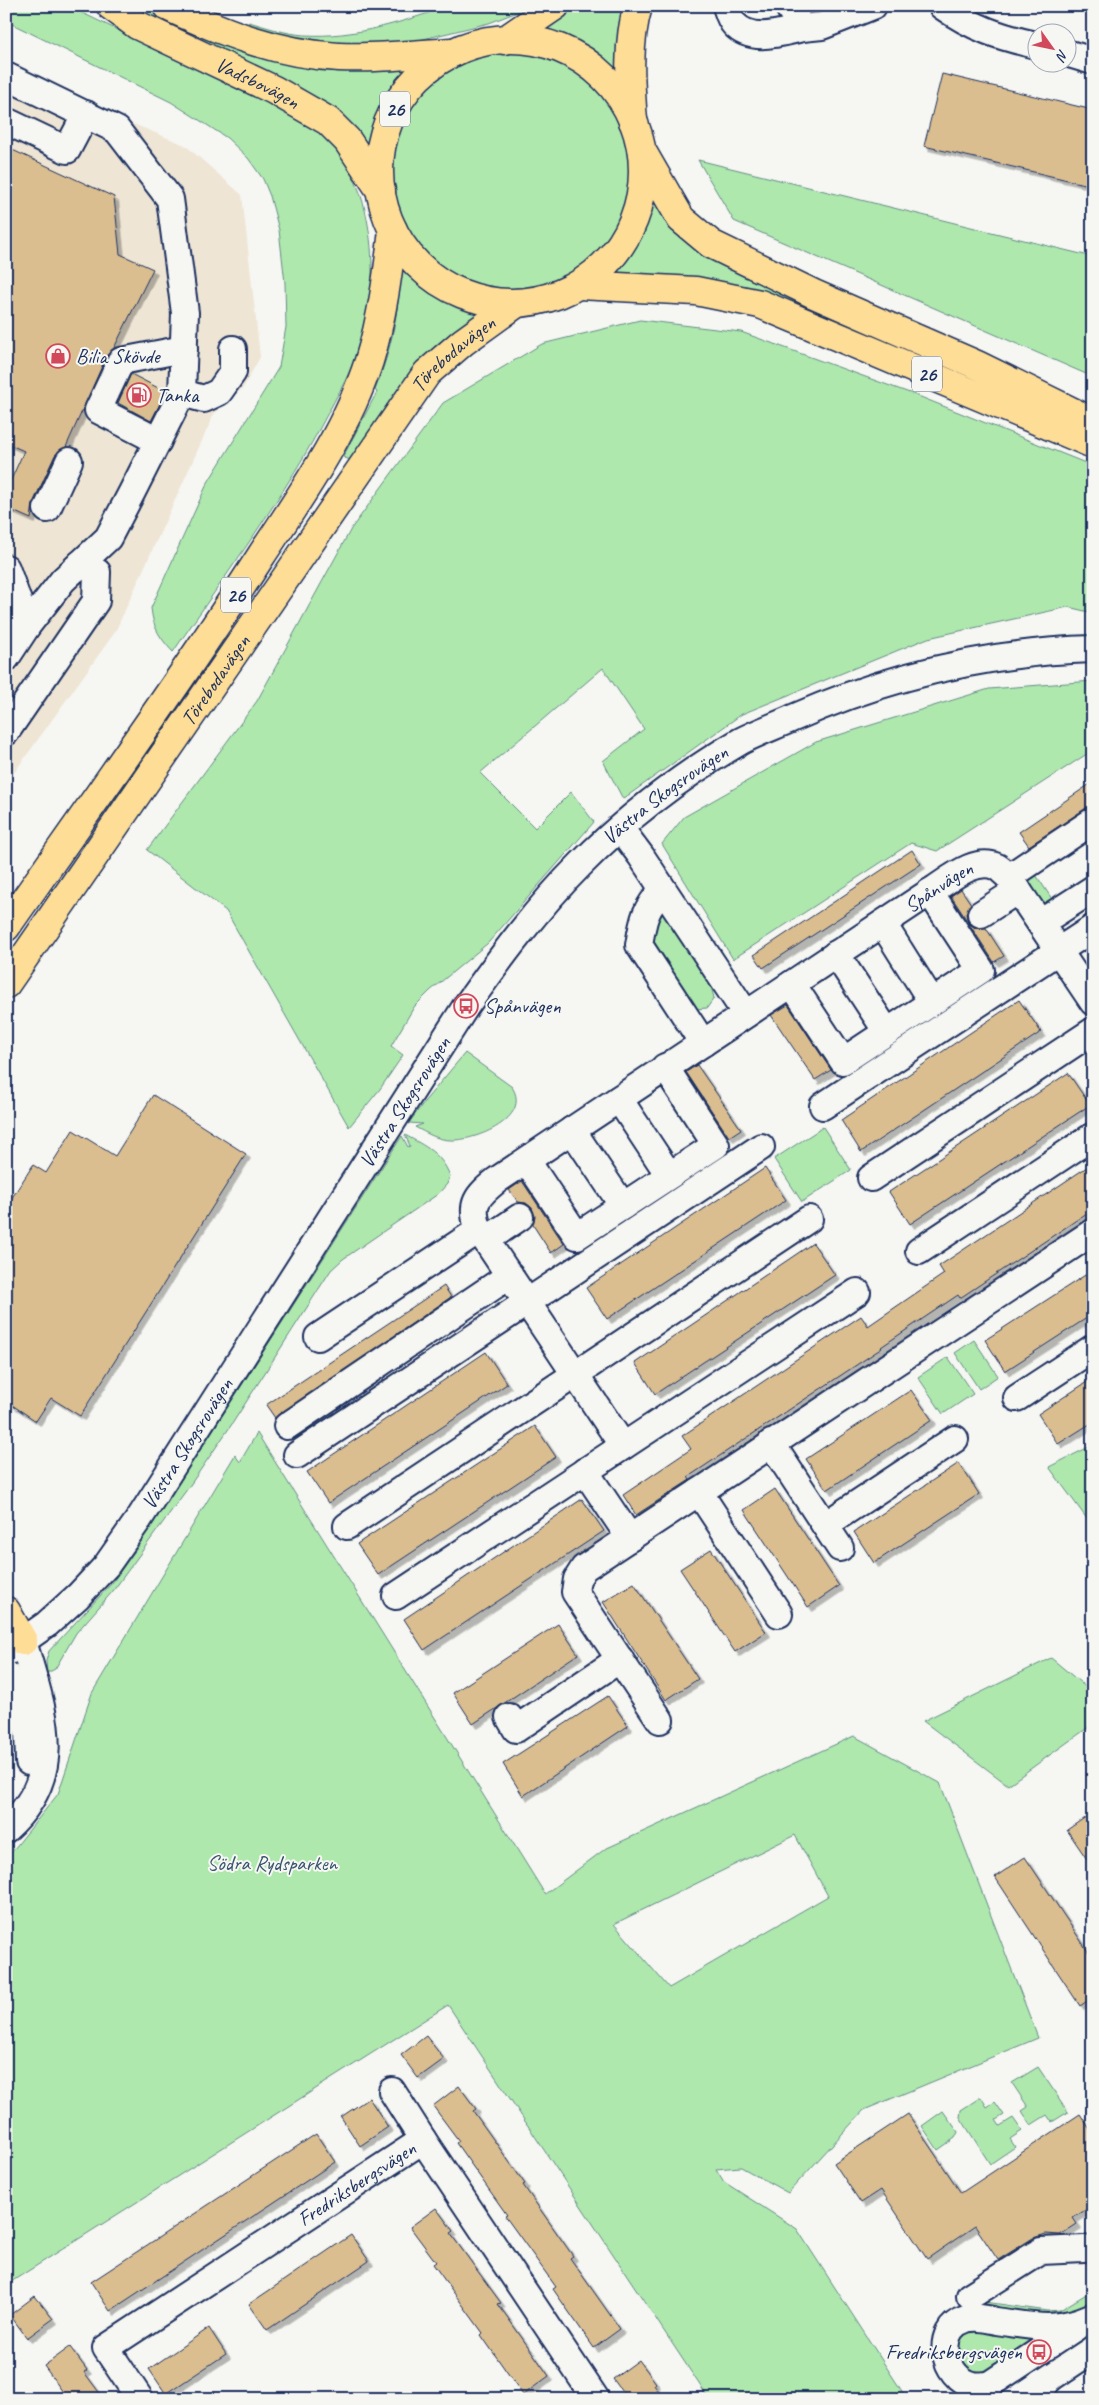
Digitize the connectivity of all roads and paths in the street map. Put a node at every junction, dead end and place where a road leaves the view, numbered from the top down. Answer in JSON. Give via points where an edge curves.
{"nodes":[{"id":1,"x":111,"y":6,"type":"edge"},
{"id":2,"x":167,"y":6,"type":"edge"},
{"id":3,"x":555,"y":6,"type":"edge"},
{"id":4,"x":638,"y":6,"type":"edge"},
{"id":5,"x":726,"y":6,"type":"edge"},
{"id":6,"x":788,"y":6,"type":"edge"},
{"id":7,"x":872,"y":6,"type":"edge"},
{"id":8,"x":942,"y":6,"type":"edge"},
{"id":9,"x":802,"y":28,"type":"junction"},
{"id":10,"x":505,"y":40,"type":"junction"},
{"id":11,"x":1026,"y":44,"type":"edge"},
{"id":12,"x":454,"y":52,"type":"junction"},
{"id":13,"x":1076,"y":56,"type":"edge"},
{"id":14,"x":1093,"y":60,"type":"edge"},
{"id":15,"x":6,"y":76,"type":"edge"},
{"id":16,"x":86,"y":114,"type":"junction"},
{"id":17,"x":633,"y":120,"type":"junction"},
{"id":18,"x":6,"y":121,"type":"edge"},
{"id":19,"x":641,"y":149,"type":"junction"},
{"id":20,"x":381,"y":190,"type":"junction"},
{"id":21,"x":393,"y":230,"type":"junction"},
{"id":22,"x":578,"y":285,"type":"junction"},
{"id":23,"x":517,"y":303,"type":"junction"},
{"id":24,"x":233,"y":349,"type":"dead end"},
{"id":25,"x":184,"y":350,"type":"junction"},
{"id":26,"x":182,"y":393,"type":"junction"},
{"id":27,"x":1093,"y":422,"type":"edge"},
{"id":28,"x":158,"y":441,"type":"junction"},
{"id":29,"x":1093,"y":444,"type":"edge"},
{"id":30,"x":69,"y":461,"type":"dead end"},
{"id":31,"x":47,"y":509,"type":"dead end"},
{"id":32,"x":80,"y":564,"type":"junction"},
{"id":33,"x":6,"y":568,"type":"edge"},
{"id":34,"x":27,"y":626,"type":"junction"},
{"id":35,"x":1093,"y":649,"type":"edge"},
{"id":36,"x":6,"y":658,"type":"edge"},
{"id":37,"x":6,"y":732,"type":"edge"},
{"id":38,"x":1093,"y":821,"type":"edge"},
{"id":39,"x":620,"y":828,"type":"junction"},
{"id":40,"x":1013,"y":883,"type":"junction"},
{"id":41,"x":1093,"y":889,"type":"edge"},
{"id":42,"x":663,"y":890,"type":"junction"},
{"id":43,"x":930,"y":892,"type":"junction"},
{"id":44,"x":981,"y":914,"type":"dead end"},
{"id":45,"x":1040,"y":923,"type":"junction"},
{"id":46,"x":884,"y":924,"type":"junction"},
{"id":47,"x":6,"y":927,"type":"edge"},
{"id":48,"x":1093,"y":928,"type":"edge"},
{"id":49,"x":1058,"y":950,"type":"junction"},
{"id":50,"x":836,"y":954,"type":"junction"},
{"id":51,"x":6,"y":984,"type":"edge"},
{"id":52,"x":792,"y":984,"type":"junction"},
{"id":53,"x":932,"y":1002,"type":"junction"},
{"id":54,"x":1093,"y":1002,"type":"edge"},
{"id":55,"x":746,"y":1014,"type":"junction"},
{"id":56,"x":1093,"y":1031,"type":"edge"},
{"id":57,"x":887,"y":1032,"type":"junction"},
{"id":58,"x":704,"y":1043,"type":"junction"},
{"id":59,"x":665,"y":1067,"type":"junction"},
{"id":60,"x":618,"y":1099,"type":"junction"},
{"id":61,"x":823,"y":1106,"type":"dead end"},
{"id":62,"x":572,"y":1130,"type":"junction"},
{"id":63,"x":1093,"y":1136,"type":"edge"},
{"id":64,"x":761,"y":1147,"type":"dead end"},
{"id":65,"x":527,"y":1161,"type":"junction"},
{"id":66,"x":670,"y":1175,"type":"junction"},
{"id":67,"x":871,"y":1178,"type":"dead end"},
{"id":68,"x":623,"y":1206,"type":"junction"},
{"id":69,"x":520,"y":1217,"type":"dead end"},
{"id":70,"x":809,"y":1219,"type":"dead end"},
{"id":71,"x":1093,"y":1232,"type":"edge"},
{"id":72,"x":483,"y":1235,"type":"junction"},
{"id":73,"x":919,"y":1252,"type":"dead end"},
{"id":74,"x":510,"y":1275,"type":"junction"},
{"id":75,"x":857,"y":1292,"type":"dead end"},
{"id":76,"x":527,"y":1302,"type":"junction"},
{"id":77,"x":318,"y":1337,"type":"dead end"},
{"id":78,"x":1093,"y":1348,"type":"edge"},
{"id":79,"x":575,"y":1374,"type":"junction"},
{"id":80,"x":1017,"y":1398,"type":"dead end"},
{"id":81,"x":287,"y":1426,"type":"dead end"},
{"id":82,"x":955,"y":1439,"type":"dead end"},
{"id":83,"x":771,"y":1443,"type":"junction"},
{"id":84,"x":623,"y":1446,"type":"junction"},
{"id":85,"x":297,"y":1455,"type":"dead end"},
{"id":86,"x":585,"y":1471,"type":"junction"},
{"id":87,"x":699,"y":1492,"type":"junction"},
{"id":88,"x":825,"y":1525,"type":"junction"},
{"id":89,"x":347,"y":1526,"type":"dead end"},
{"id":90,"x":630,"y":1538,"type":"junction"},
{"id":91,"x":840,"y":1548,"type":"dead end"},
{"id":92,"x":396,"y":1596,"type":"dead end"},
{"id":93,"x":6,"y":1611,"type":"edge"},
{"id":94,"x":779,"y":1614,"type":"dead end"},
{"id":95,"x":15,"y":1647,"type":"edge"},
{"id":96,"x":620,"y":1659,"type":"junction"},
{"id":97,"x":6,"y":1674,"type":"edge"},
{"id":98,"x":508,"y":1717,"type":"dead end"},
{"id":99,"x":660,"y":1720,"type":"dead end"},
{"id":100,"x":6,"y":1824,"type":"edge"},
{"id":101,"x":6,"y":1829,"type":"edge"},
{"id":102,"x":392,"y":2091,"type":"dead end"},
{"id":103,"x":423,"y":2140,"type":"junction"},
{"id":104,"x":1088,"y":2246,"type":"edge"},
{"id":105,"x":1052,"y":2269,"type":"dead end"},
{"id":106,"x":970,"y":2296,"type":"dead end"},
{"id":107,"x":1092,"y":2317,"type":"edge"},
{"id":108,"x":978,"y":2392,"type":"edge"},
{"id":109,"x":140,"y":2399,"type":"edge"},
{"id":110,"x":596,"y":2399,"type":"edge"}],
"edges":[{"from":1,"to":20,"type":"main road","name":"Vadsbovägen","via":[[137,25],[274,90],[328,121],[347,140]]},
{"from":2,"to":12,"type":"main road","name":"Vadsbovägen","via":[[247,40],[290,52],[340,57]]},
{"from":3,"to":10,"type":"main road"},
{"from":4,"to":17,"type":"main road","via":[[634,17],[630,76]]},
{"from":5,"to":9,"type":"street","via":[[734,24],[749,35]]},
{"from":6,"to":9,"type":"street"},
{"from":7,"to":9,"type":"street","via":[[822,26]]},
{"from":8,"to":11,"type":"street","via":[[965,22]]},
{"from":10,"to":12,"type":"main road","number":"26"},
{"from":10,"to":17,"type":"main road","number":"26","via":[[545,44],[582,60],[612,86]]},
{"from":12,"to":20,"type":"main road","number":"26","via":[[414,82],[395,109],[382,149]]},
{"from":13,"to":14,"type":"street"},
{"from":15,"to":16,"type":"street"},
{"from":16,"to":18,"type":"street","via":[[67,150]]},
{"from":16,"to":25,"type":"street","via":[[117,130],[170,199],[184,313]]},
{"from":17,"to":19,"type":"main road","number":"26"},
{"from":19,"to":22,"type":"main road","number":"26","via":[[642,187],[626,237],[597,272]]},
{"from":19,"to":27,"type":"main road","number":"26","via":[[681,219],[712,244],[814,294],[977,365]]},
{"from":20,"to":21,"type":"main road","number":"26"},
{"from":21,"to":23,"type":"main road","number":"26","via":[[415,261],[444,285],[480,299]]},
{"from":21,"to":47,"type":"main road","name":"Törebodavägen","number":"26","via":[[383,301],[368,362],[348,412],[311,478],[227,609]]},
{"from":22,"to":23,"type":"main road","number":"26","via":[[549,298]]},
{"from":22,"to":29,"type":"main road","number":"26","via":[[696,291],[760,304]]},
{"from":23,"to":51,"type":"main road","name":"Törebodavägen","number":"26","via":[[427,373]]},
{"from":24,"to":26,"type":"street","via":[[232,372],[219,392],[204,399]]},
{"from":25,"to":26,"type":"street"},
{"from":25,"to":28,"type":"street","via":[[121,361],[98,410]]},
{"from":26,"to":28,"type":"street"},
{"from":28,"to":32,"type":"street","via":[[108,538]]},
{"from":30,"to":31,"type":"street"},
{"from":32,"to":34,"type":"street"},
{"from":32,"to":37,"type":"street","via":[[97,572],[96,601]]},
{"from":33,"to":34,"type":"street"},
{"from":34,"to":36,"type":"street"},
{"from":35,"to":39,"type":"street","name":"Västra Skogsrovägen","via":[[1044,651],[975,660],[887,682],[818,707],[743,740],[683,778]]},
{"from":38,"to":40,"type":"street"},
{"from":39,"to":42,"type":"street"},
{"from":39,"to":95,"type":"street","name":"Västra Skogsrovägen","via":[[544,903],[466,1006],[106,1566],[64,1609]]},
{"from":40,"to":43,"type":"street","name":"Spånvägen","via":[[997,867],[982,863]]},
{"from":40,"to":44,"type":"street"},
{"from":40,"to":45,"type":"street","name":"Spånvägen"},
{"from":41,"to":45,"type":"street"},
{"from":42,"to":55,"type":"street"},
{"from":42,"to":58,"type":"street","via":[[643,916],[639,945]]},
{"from":43,"to":46,"type":"street","name":"Spånvägen"},
{"from":43,"to":53,"type":"street","via":[[981,970]]},
{"from":45,"to":49,"type":"street","name":"Spånvägen"},
{"from":46,"to":50,"type":"street","name":"Spånvägen"},
{"from":46,"to":53,"type":"street"},
{"from":48,"to":49,"type":"street"},
{"from":49,"to":54,"type":"street","name":"Spånvägen"},
{"from":49,"to":61,"type":"street"},
{"from":50,"to":52,"type":"street","name":"Spånvägen"},
{"from":50,"to":57,"type":"street"},
{"from":52,"to":55,"type":"street","name":"Spånvägen"},
{"from":52,"to":57,"type":"street","via":[[843,1061]]},
{"from":53,"to":57,"type":"street"},
{"from":55,"to":58,"type":"street","name":"Spånvägen"},
{"from":56,"to":67,"type":"street"},
{"from":58,"to":59,"type":"street","name":"Spånvägen"},
{"from":59,"to":60,"type":"street","name":"Spånvägen"},
{"from":59,"to":66,"type":"street","via":[[716,1144]]},
{"from":60,"to":62,"type":"street","name":"Spånvägen"},
{"from":60,"to":66,"type":"street"},
{"from":62,"to":65,"type":"street","name":"Spånvägen"},
{"from":62,"to":68,"type":"street"},
{"from":63,"to":73,"type":"street"},
{"from":64,"to":76,"type":"street"},
{"from":65,"to":68,"type":"street","via":[[577,1236]]},
{"from":65,"to":72,"type":"street","name":"Spånvägen","via":[[482,1192],[474,1204],[474,1216]]},
{"from":66,"to":68,"type":"street"},
{"from":69,"to":72,"type":"street"},
{"from":70,"to":79,"type":"street"},
{"from":71,"to":83,"type":"street"},
{"from":72,"to":74,"type":"street","name":"Spånvägen"},
{"from":72,"to":77,"type":"street"},
{"from":74,"to":76,"type":"street","name":"Spånvägen"},
{"from":74,"to":81,"type":"street"},
{"from":75,"to":84,"type":"street"},
{"from":76,"to":79,"type":"street","name":"Spånvägen"},
{"from":76,"to":85,"type":"street"},
{"from":78,"to":80,"type":"street"},
{"from":79,"to":84,"type":"street","name":"Spånvägen"},
{"from":79,"to":89,"type":"street"},
{"from":82,"to":88,"type":"street"},
{"from":83,"to":87,"type":"street"},
{"from":83,"to":88,"type":"street"},
{"from":84,"to":86,"type":"street"},
{"from":86,"to":90,"type":"street"},
{"from":86,"to":92,"type":"street"},
{"from":87,"to":90,"type":"street"},
{"from":87,"to":94,"type":"street"},
{"from":88,"to":91,"type":"street"},
{"from":90,"to":96,"type":"street","via":[[584,1568],[577,1579],[575,1592]]},
{"from":93,"to":95,"type":"main road"},
{"from":95,"to":101,"type":"street","via":[[42,1710],[47,1748],[39,1787],[31,1803]]},
{"from":96,"to":98,"type":"street","via":[[516,1729]]},
{"from":96,"to":99,"type":"street"},
{"from":97,"to":100,"type":"street","via":[[28,1731],[30,1755],[20,1800]]},
{"from":102,"to":103,"type":"street"},
{"from":103,"to":109,"type":"street","name":"Fredriksbergsvägen","via":[[106,2348]]},
{"from":103,"to":110,"type":"street","name":"Fredriksbergsvägen"},
{"from":104,"to":105,"type":"street"},
{"from":104,"to":106,"type":"street","via":[[1040,2251]]},
{"from":107,"to":108,"type":"street"},
{"from":107,"to":108,"type":"street","via":[[1073,2325],[1048,2328],[979,2318],[967,2318],[956,2324],[944,2350],[948,2365]]}]}
